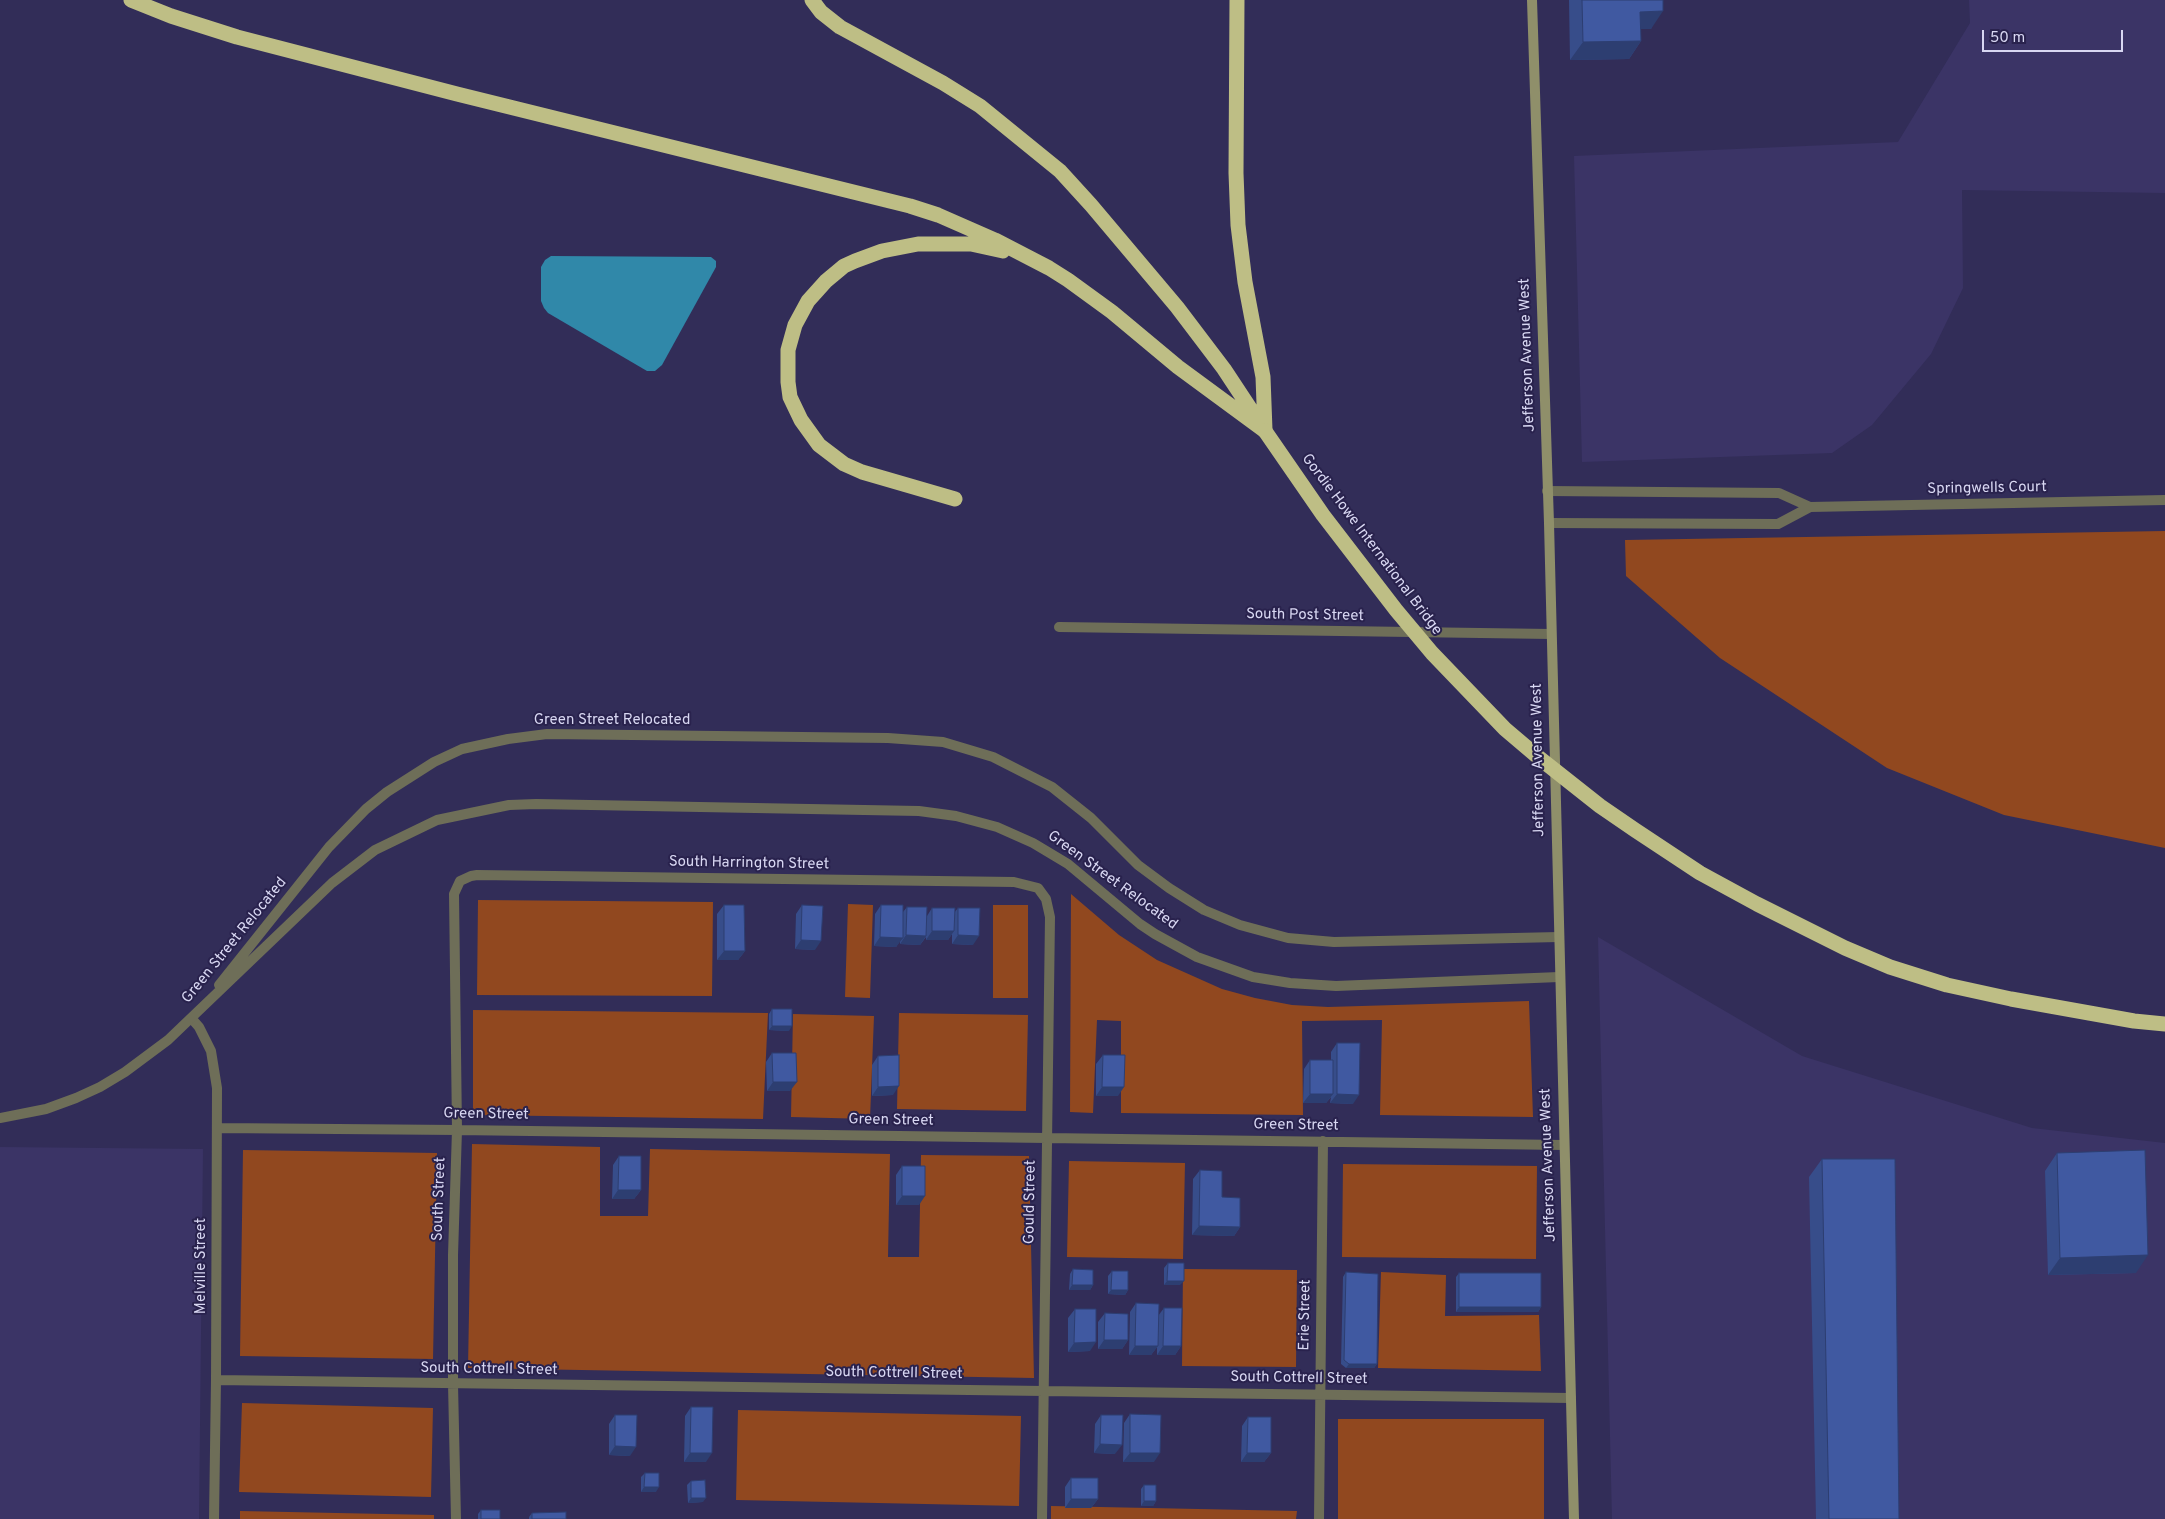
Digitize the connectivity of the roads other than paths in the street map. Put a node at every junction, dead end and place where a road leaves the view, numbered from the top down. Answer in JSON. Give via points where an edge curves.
{"nodes":[{"id":1,"x":131,"y":0,"type":"edge"},
{"id":2,"x":812,"y":0,"type":"edge"},
{"id":3,"x":1238,"y":0,"type":"edge"},
{"id":4,"x":1532,"y":0,"type":"edge"},
{"id":5,"x":1033,"y":259,"type":"junction"},
{"id":6,"x":1265,"y":431,"type":"junction"},
{"id":7,"x":1548,"y":491,"type":"junction"},
{"id":8,"x":955,"y":499,"type":"dead end"},
{"id":9,"x":2165,"y":500,"type":"edge"},
{"id":10,"x":1810,"y":507,"type":"junction"},
{"id":11,"x":1549,"y":524,"type":"junction"},
{"id":12,"x":1059,"y":627,"type":"dead end"},
{"id":13,"x":1551,"y":634,"type":"junction"},
{"id":14,"x":460,"y":881,"type":"joint"},
{"id":15,"x":1038,"y":888,"type":"joint"},
{"id":16,"x":1559,"y":937,"type":"junction"},
{"id":17,"x":1559,"y":977,"type":"junction"},
{"id":18,"x":192,"y":1018,"type":"junction"},
{"id":19,"x":2165,"y":1024,"type":"edge"},
{"id":20,"x":0,"y":1118,"type":"edge"},
{"id":21,"x":218,"y":1128,"type":"junction"},
{"id":22,"x":457,"y":1130,"type":"junction"},
{"id":23,"x":1047,"y":1138,"type":"junction"},
{"id":24,"x":1324,"y":1142,"type":"junction"},
{"id":25,"x":1563,"y":1145,"type":"junction"},
{"id":26,"x":216,"y":1380,"type":"junction"},
{"id":27,"x":453,"y":1384,"type":"junction"},
{"id":28,"x":1044,"y":1390,"type":"junction"},
{"id":29,"x":1321,"y":1394,"type":"junction"},
{"id":30,"x":1571,"y":1398,"type":"junction"},
{"id":31,"x":214,"y":1519,"type":"edge"},
{"id":32,"x":456,"y":1519,"type":"edge"},
{"id":33,"x":1042,"y":1519,"type":"edge"},
{"id":34,"x":1319,"y":1519,"type":"edge"},
{"id":35,"x":1574,"y":1519,"type":"edge"}],
"edges":[{"from":1,"to":5,"type":"highway","via":[[237,37],[910,206],[968,227]]},
{"from":2,"to":6,"type":"highway","name":"Gordie Howe International Bridge","via":[[840,27],[980,106],[1060,171],[1177,307]]},
{"from":3,"to":6,"type":"highway","via":[[1238,225],[1246,290],[1263,377]]},
{"from":4,"to":7,"type":"main road","name":"Jefferson Avenue West"},
{"from":5,"to":6,"type":"highway","via":[[1112,312],[1178,367]]},
{"from":5,"to":8,"type":"highway","via":[[962,244],[918,244],[875,253],[844,266],[826,281],[800,314],[791,337],[787,366],[790,397],[819,445],[862,472]]},
{"from":6,"to":19,"type":"highway","name":"Gordie Howe International Bridge","bridge":true,"via":[[1323,516],[1396,610],[1474,697],[1525,746],[1574,786],[1700,873],[1837,945],[1890,967],[1946,985],[2002,997]]},
{"from":7,"to":10,"type":"street","name":"Springwells Court","via":[[1779,493]]},
{"from":7,"to":11,"type":"main road","name":"Jefferson Avenue West"},
{"from":9,"to":10,"type":"street","name":"Springwells Court"},
{"from":10,"to":11,"type":"street","name":"Springwells Court","via":[[1778,524]]},
{"from":11,"to":13,"type":"main road","name":"Jefferson Avenue West"},
{"from":12,"to":13,"type":"street","name":"South Post Street"},
{"from":13,"to":16,"type":"main road","name":"Jefferson Avenue West"},
{"from":14,"to":15,"type":"street","name":"South Harrington Street","via":[[477,875],[1005,882]]},
{"from":14,"to":22,"type":"street","name":"South Street","via":[[454,894]]},
{"from":15,"to":23,"type":"street","name":"Gould Street","via":[[1046,899],[1050,917]]},
{"from":16,"to":17,"type":"main road","name":"Jefferson Avenue West"},
{"from":16,"to":18,"type":"street","name":"Green Street Relocated","via":[[1327,942],[1288,938],[1240,925],[1204,910],[1169,888],[1138,865],[1091,818],[1052,786],[993,757],[943,742],[888,738],[547,734],[462,749],[416,773],[366,809],[329,847]]},
{"from":17,"to":18,"type":"street","name":"Green Street Relocated","via":[[1336,986],[1252,977],[1206,960],[1155,934],[1068,864],[1034,844],[997,827],[956,816],[919,811],[536,804],[484,809],[437,820],[375,850],[332,883]]},
{"from":17,"to":25,"type":"main road","name":"Jefferson Avenue West"},
{"from":18,"to":20,"type":"street","via":[[146,1057],[100,1087],[46,1109]]},
{"from":18,"to":21,"type":"street","name":"Melville Street","via":[[205,1037],[215,1066]]},
{"from":21,"to":22,"type":"street","name":"Green Street"},
{"from":21,"to":26,"type":"street","name":"Melville Street"},
{"from":22,"to":23,"type":"street","name":"Green Street"},
{"from":22,"to":27,"type":"street","name":"South Street"},
{"from":23,"to":24,"type":"street","name":"Green Street"},
{"from":23,"to":28,"type":"street","name":"Gould Street"},
{"from":24,"to":25,"type":"street","name":"Green Street"},
{"from":24,"to":29,"type":"street","name":"Erie Street"},
{"from":25,"to":30,"type":"main road","name":"Jefferson Avenue West"},
{"from":26,"to":27,"type":"street","name":"South Cottrell Street"},
{"from":26,"to":31,"type":"street","name":"Melville Street"},
{"from":27,"to":28,"type":"street","name":"South Cottrell Street"},
{"from":27,"to":32,"type":"street","name":"South Street"},
{"from":28,"to":29,"type":"street","name":"South Cottrell Street"},
{"from":28,"to":33,"type":"street","name":"Gould Street"},
{"from":29,"to":30,"type":"street","name":"South Cottrell Street"},
{"from":29,"to":34,"type":"street","name":"Erie Street"},
{"from":30,"to":35,"type":"main road","name":"Jefferson Avenue West"}]}
